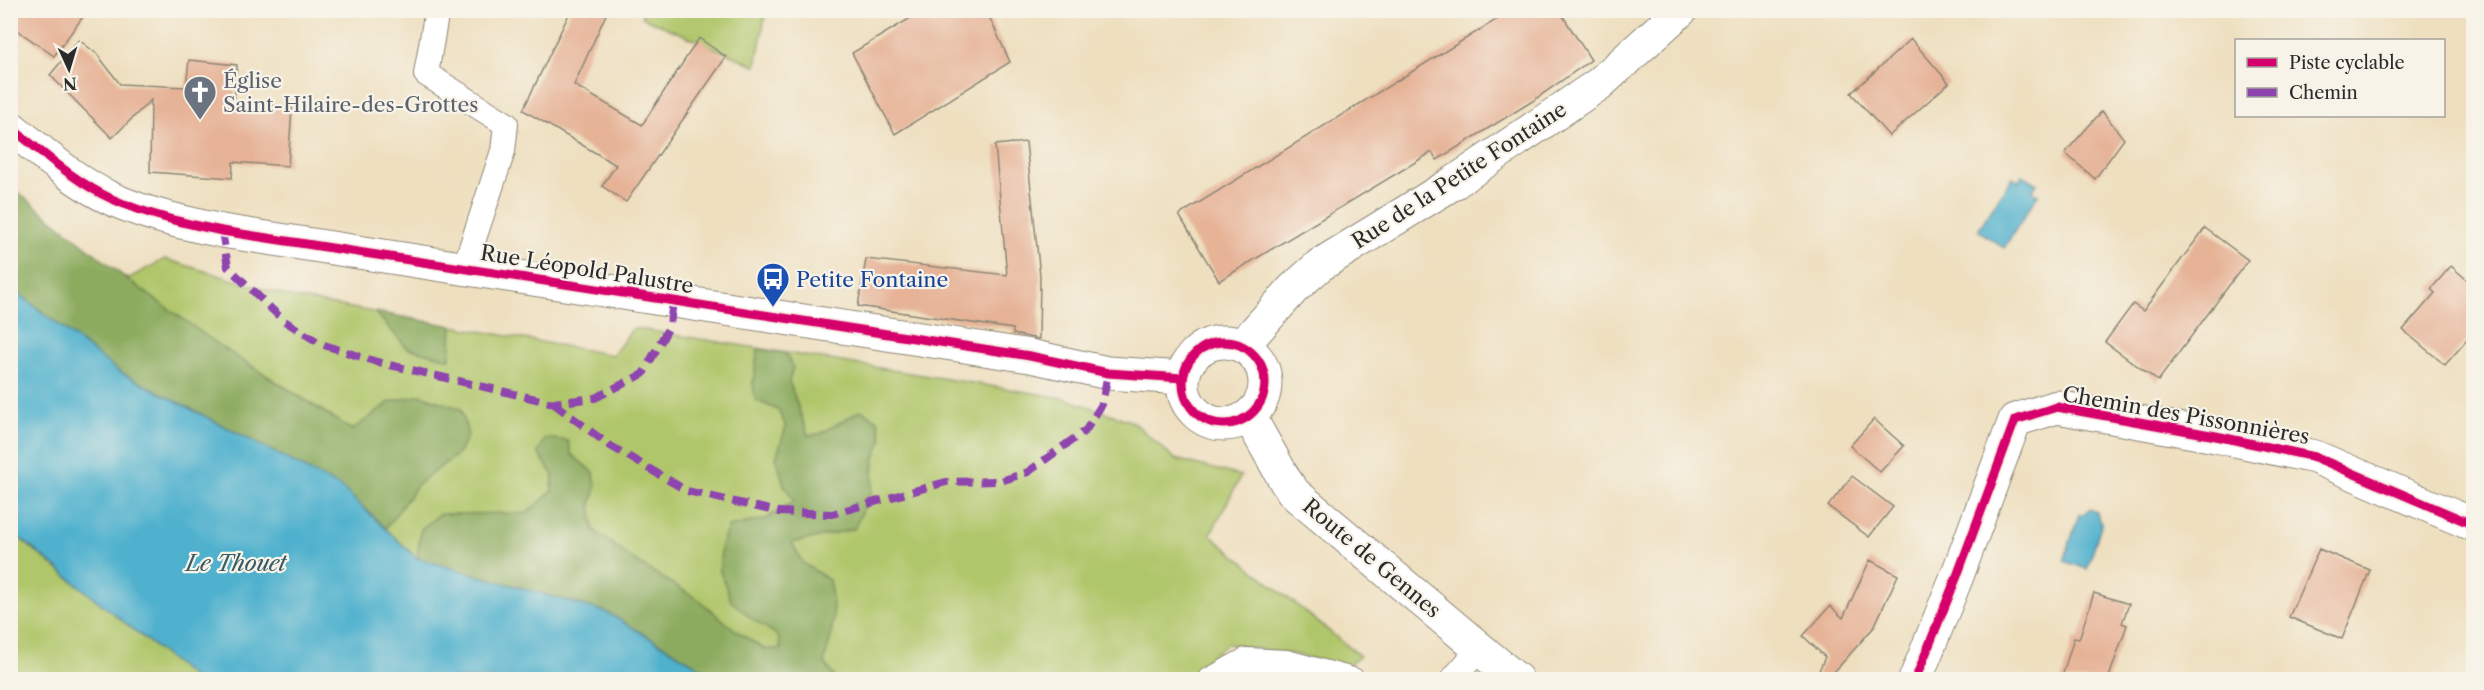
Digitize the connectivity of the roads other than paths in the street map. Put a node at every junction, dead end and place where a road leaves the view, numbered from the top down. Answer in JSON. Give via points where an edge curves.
{"nodes":[{"id":1,"x":437,"y":10,"type":"edge"},
{"id":2,"x":1681,"y":10,"type":"edge"},
{"id":3,"x":10,"y":127,"type":"edge"},
{"id":4,"x":464,"y":269,"type":"junction"},
{"id":5,"x":1242,"y":346,"type":"junction"},
{"id":6,"x":1182,"y":378,"type":"junction"},
{"id":7,"x":1249,"y":416,"type":"junction"},
{"id":8,"x":2474,"y":525,"type":"edge"},
{"id":9,"x":1480,"y":648,"type":"junction"},
{"id":10,"x":1210,"y":680,"type":"edge"},
{"id":11,"x":1353,"y":680,"type":"edge"},
{"id":12,"x":1452,"y":680,"type":"edge"},
{"id":13,"x":1517,"y":680,"type":"edge"},
{"id":14,"x":1915,"y":680,"type":"edge"}],
"edges":[{"from":1,"to":4,"type":"lane","via":[[426,74],[506,124],[503,151]]},
{"from":2,"to":5,"type":"main road","name":"Rue de la Petite Fontaine","via":[[1599,84],[1455,182],[1320,264]]},
{"from":3,"to":4,"type":"main road","name":"Rue Léopold Palustre","via":[[58,165],[110,198],[165,219]]},
{"from":4,"to":6,"type":"main road","name":"Rue Léopold Palustre","via":[[1030,356],[1108,373]]},
{"from":5,"to":6,"type":"main road","via":[[1224,342],[1205,347],[1190,360]]},
{"from":5,"to":7,"type":"main road","via":[[1254,354],[1265,380],[1262,400]]},
{"from":6,"to":7,"type":"main road","via":[[1188,405],[1203,419],[1223,424],[1237,423]]},
{"from":7,"to":9,"type":"main road","name":"Route de Gennes","via":[[1295,494]]},
{"from":8,"to":14,"type":"main road","name":"Chemin des Pissonnières","via":[[2315,457],[2057,407],[2015,420]]},
{"from":9,"to":12,"type":"lane"},
{"from":9,"to":13,"type":"main road","name":"Route de Gennes"},
{"from":10,"to":11,"type":"lane","via":[[1246,660],[1287,662]]}]}
